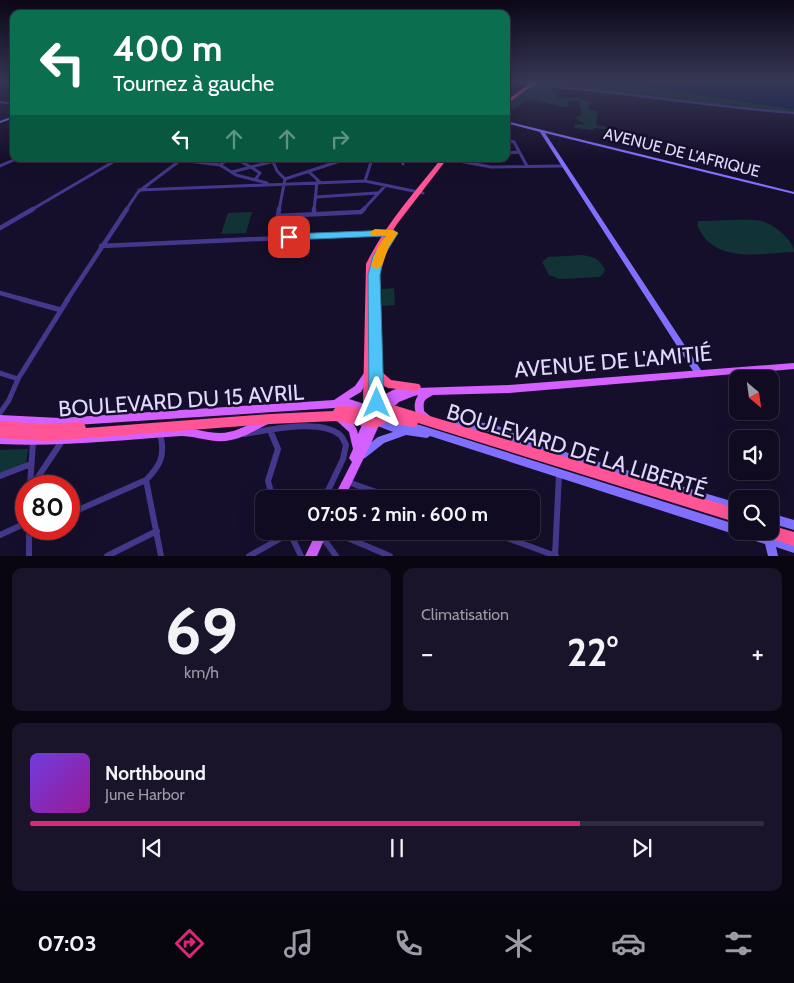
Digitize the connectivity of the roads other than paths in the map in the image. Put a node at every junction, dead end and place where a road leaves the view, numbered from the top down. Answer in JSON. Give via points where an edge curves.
{"nodes":[{"id":1,"x":723,"y":107,"type":"edge"},
{"id":2,"x":794,"y":114,"type":"edge"},
{"id":3,"x":510,"y":123,"type":"edge"},
{"id":4,"x":543,"y":135,"type":"junction"},
{"id":5,"x":560,"y":135,"type":"junction"},
{"id":6,"x":510,"y":141,"type":"edge"},
{"id":7,"x":519,"y":152,"type":"junction"},
{"id":8,"x":510,"y":153,"type":"edge"},
{"id":9,"x":113,"y":162,"type":"edge"},
{"id":10,"x":177,"y":162,"type":"edge"},
{"id":11,"x":198,"y":162,"type":"edge"},
{"id":12,"x":225,"y":162,"type":"edge"},
{"id":13,"x":242,"y":162,"type":"edge"},
{"id":14,"x":266,"y":162,"type":"edge"},
{"id":15,"x":273,"y":162,"type":"edge"},
{"id":16,"x":336,"y":162,"type":"edge"},
{"id":17,"x":371,"y":162,"type":"edge"},
{"id":18,"x":442,"y":162,"type":"edge"},
{"id":19,"x":446,"y":162,"type":"edge"},
{"id":20,"x":464,"y":162,"type":"edge"},
{"id":21,"x":220,"y":166,"type":"junction"},
{"id":22,"x":527,"y":166,"type":"junction"},
{"id":23,"x":563,"y":166,"type":"junction"},
{"id":24,"x":251,"y":167,"type":"junction"},
{"id":25,"x":308,"y":171,"type":"junction"},
{"id":26,"x":232,"y":172,"type":"junction"},
{"id":27,"x":256,"y":180,"type":"junction"},
{"id":28,"x":365,"y":181,"type":"junction"},
{"id":29,"x":284,"y":182,"type":"junction"},
{"id":30,"x":318,"y":182,"type":"junction"},
{"id":31,"x":386,"y":184,"type":"junction"},
{"id":32,"x":267,"y":185,"type":"junction"},
{"id":33,"x":139,"y":190,"type":"junction"},
{"id":34,"x":421,"y":192,"type":"junction"},
{"id":35,"x":377,"y":193,"type":"junction"},
{"id":36,"x":794,"y":193,"type":"edge"},
{"id":37,"x":316,"y":197,"type":"junction"},
{"id":38,"x":314,"y":214,"type":"junction"},
{"id":39,"x":278,"y":216,"type":"junction"},
{"id":40,"x":0,"y":228,"type":"edge"},
{"id":41,"x":390,"y":233,"type":"junction"},
{"id":42,"x":273,"y":238,"type":"junction"},
{"id":43,"x":101,"y":246,"type":"junction"},
{"id":44,"x":0,"y":293,"type":"edge"},
{"id":45,"x":60,"y":310,"type":"junction"},
{"id":46,"x":794,"y":366,"type":"edge"},
{"id":47,"x":373,"y":371,"type":"junction"},
{"id":48,"x":698,"y":372,"type":"junction"},
{"id":49,"x":0,"y":373,"type":"edge"},
{"id":50,"x":18,"y":379,"type":"junction"},
{"id":51,"x":415,"y":387,"type":"junction"},
{"id":52,"x":434,"y":391,"type":"junction"},
{"id":53,"x":338,"y":402,"type":"junction"},
{"id":54,"x":322,"y":408,"type":"junction"},
{"id":55,"x":0,"y":413,"type":"edge"},
{"id":56,"x":375,"y":414,"type":"junction"},
{"id":57,"x":335,"y":416,"type":"junction"},
{"id":58,"x":0,"y":419,"type":"edge"},
{"id":59,"x":270,"y":424,"type":"junction"},
{"id":60,"x":0,"y":426,"type":"edge"},
{"id":61,"x":405,"y":426,"type":"junction"},
{"id":62,"x":431,"y":428,"type":"junction"},
{"id":63,"x":0,"y":433,"type":"edge"},
{"id":64,"x":160,"y":438,"type":"dead end"},
{"id":65,"x":0,"y":440,"type":"edge"},
{"id":66,"x":62,"y":441,"type":"junction"},
{"id":67,"x":33,"y":442,"type":"junction"},
{"id":68,"x":357,"y":456,"type":"junction"},
{"id":69,"x":31,"y":464,"type":"junction"},
{"id":70,"x":560,"y":474,"type":"junction"},
{"id":71,"x":31,"y":475,"type":"edge"},
{"id":72,"x":39,"y":475,"type":"edge"},
{"id":73,"x":0,"y":476,"type":"edge"},
{"id":74,"x":347,"y":479,"type":"junction"},
{"id":75,"x":146,"y":480,"type":"junction"},
{"id":76,"x":270,"y":490,"type":"edge"},
{"id":77,"x":328,"y":490,"type":"edge"},
{"id":78,"x":342,"y":490,"type":"edge"},
{"id":79,"x":374,"y":490,"type":"edge"},
{"id":80,"x":729,"y":505,"type":"edge"},
{"id":81,"x":80,"y":509,"type":"edge"},
{"id":82,"x":729,"y":513,"type":"edge"},
{"id":83,"x":729,"y":519,"type":"edge"},
{"id":84,"x":779,"y":521,"type":"edge"},
{"id":85,"x":794,"y":525,"type":"edge"},
{"id":86,"x":15,"y":528,"type":"edge"},
{"id":87,"x":729,"y":528,"type":"edge"},
{"id":88,"x":157,"y":531,"type":"junction"},
{"id":89,"x":779,"y":533,"type":"edge"},
{"id":90,"x":794,"y":533,"type":"edge"},
{"id":91,"x":0,"y":535,"type":"edge"},
{"id":92,"x":779,"y":535,"type":"edge"},
{"id":93,"x":779,"y":539,"type":"edge"},
{"id":94,"x":794,"y":539,"type":"edge"},
{"id":95,"x":31,"y":540,"type":"edge"},
{"id":96,"x":276,"y":540,"type":"edge"},
{"id":97,"x":290,"y":540,"type":"edge"},
{"id":98,"x":315,"y":540,"type":"edge"},
{"id":99,"x":323,"y":540,"type":"edge"},
{"id":100,"x":341,"y":540,"type":"edge"},
{"id":101,"x":513,"y":540,"type":"edge"},
{"id":102,"x":770,"y":540,"type":"edge"},
{"id":103,"x":794,"y":548,"type":"edge"},
{"id":104,"x":555,"y":555,"type":"edge"},
{"id":105,"x":29,"y":556,"type":"edge"},
{"id":106,"x":106,"y":556,"type":"edge"},
{"id":107,"x":161,"y":556,"type":"edge"},
{"id":108,"x":249,"y":556,"type":"edge"},
{"id":109,"x":301,"y":556,"type":"edge"},
{"id":110,"x":311,"y":556,"type":"edge"},
{"id":111,"x":336,"y":556,"type":"edge"},
{"id":112,"x":390,"y":556,"type":"edge"},
{"id":113,"x":773,"y":556,"type":"edge"}],
"edges":[{"from":1,"to":2,"type":"street"},
{"from":3,"to":4,"type":"main road","name":"AVENUE DE L'AFRIQUE"},
{"from":4,"to":5,"type":"main road"},
{"from":4,"to":5,"type":"main road","name":"AVENUE DE L'AFRIQUE"},
{"from":4,"to":23,"type":"main road"},
{"from":5,"to":36,"type":"main road","name":"AVENUE DE L'AFRIQUE"},
{"from":6,"to":7,"type":"street"},
{"from":7,"to":8,"type":"street"},
{"from":7,"to":22,"type":"street"},
{"from":9,"to":40,"type":"street"},
{"from":10,"to":33,"type":"street"},
{"from":11,"to":21,"type":"street"},
{"from":12,"to":21,"type":"street"},
{"from":13,"to":24,"type":"street"},
{"from":14,"to":24,"type":"street"},
{"from":15,"to":29,"type":"street"},
{"from":16,"to":25,"type":"street"},
{"from":17,"to":28,"type":"street"},
{"from":18,"to":34,"type":"highway"},
{"from":19,"to":34,"type":"highway"},
{"from":20,"to":22,"type":"street","via":[[492,167]]},
{"from":21,"to":26,"type":"street"},
{"from":22,"to":23,"type":"street"},
{"from":23,"to":48,"type":"main road"},
{"from":24,"to":26,"type":"street"},
{"from":24,"to":27,"type":"street","via":[[260,173]]},
{"from":25,"to":29,"type":"street"},
{"from":25,"to":30,"type":"street"},
{"from":26,"to":27,"type":"street"},
{"from":27,"to":32,"type":"street"},
{"from":28,"to":30,"type":"street"},
{"from":28,"to":31,"type":"street"},
{"from":29,"to":30,"type":"street"},
{"from":29,"to":32,"type":"street"},
{"from":29,"to":39,"type":"street"},
{"from":30,"to":37,"type":"street"},
{"from":31,"to":34,"type":"street"},
{"from":31,"to":35,"type":"street"},
{"from":32,"to":33,"type":"street"},
{"from":33,"to":43,"type":"street"},
{"from":34,"to":41,"type":"highway"},
{"from":35,"to":37,"type":"street"},
{"from":35,"to":38,"type":"street","via":[[361,212]]},
{"from":37,"to":38,"type":"street"},
{"from":38,"to":39,"type":"street"},
{"from":39,"to":42,"type":"street"},
{"from":41,"to":42,"type":"street"},
{"from":41,"to":47,"type":"highway","via":[[374,275]]},
{"from":42,"to":43,"type":"street"},
{"from":43,"to":45,"type":"street"},
{"from":44,"to":45,"type":"street"},
{"from":45,"to":50,"type":"street"},
{"from":46,"to":48,"type":"main road","name":"AVENUE DE L'AMITIÉ"},
{"from":47,"to":51,"type":"highway","via":[[388,384]]},
{"from":47,"to":53,"type":"main road","via":[[358,389]]},
{"from":47,"to":56,"type":"highway"},
{"from":48,"to":52,"type":"main road","name":"AVENUE DE L'AMITIÉ","via":[[509,389]]},
{"from":49,"to":50,"type":"street"},
{"from":50,"to":55,"type":"street"},
{"from":51,"to":52,"type":"main road","name":"AVENUE DE L'AMITIÉ"},
{"from":51,"to":56,"type":"main road","via":[[401,391]]},
{"from":52,"to":56,"type":"main road","name":"AVENUE DE L'AMITIÉ","via":[[406,395]]},
{"from":52,"to":62,"type":"main road","via":[[419,403],[420,413]]},
{"from":53,"to":54,"type":"main road","name":"BOULEVARD DU 15 AVRIL"},
{"from":53,"to":56,"type":"main road","name":"BOULEVARD DU 15 AVRIL","via":[[356,400]]},
{"from":54,"to":56,"type":"highway","name":"BOULEVARD DU 15 AVRIL"},
{"from":54,"to":58,"type":"main road","name":"BOULEVARD DU 15 AVRIL","via":[[60,422]]},
{"from":54,"to":60,"type":"highway","name":"BOULEVARD DU 15 AVRIL","via":[[64,428]]},
{"from":56,"to":57,"type":"highway","name":"BOULEVARD DU 15 AVRIL"},
{"from":56,"to":61,"type":"highway","name":"BOULEVARD DE LA LIBERTÉ"},
{"from":56,"to":62,"type":"highway","name":"BOULEVARD DE LA LIBERTÉ"},
{"from":56,"to":68,"type":"main road"},
{"from":57,"to":59,"type":"highway","name":"BOULEVARD DU 15 AVRIL"},
{"from":57,"to":68,"type":"main road","via":[[353,430]]},
{"from":59,"to":63,"type":"highway","name":"BOULEVARD DU 15 AVRIL","via":[[48,436]]},
{"from":59,"to":66,"type":"main road","name":"BOULEVARD DU 15 AVRIL","via":[[228,437],[194,432]]},
{"from":59,"to":76,"type":"street","via":[[278,448],[268,481]]},
{"from":59,"to":77,"type":"street","via":[[326,428],[343,438],[346,445],[343,459]]},
{"from":61,"to":62,"type":"main road","name":"BOULEVARD DE LA LIBERTÉ"},
{"from":61,"to":62,"type":"main road","name":"BOULEVARD DE LA LIBERTÉ"},
{"from":61,"to":68,"type":"main road"},
{"from":61,"to":83,"type":"highway","name":"BOULEVARD DE LA LIBERTÉ","via":[[466,437]]},
{"from":62,"to":70,"type":"main road","name":"BOULEVARD DE LA LIBERTÉ"},
{"from":62,"to":80,"type":"main road","name":"BOULEVARD DE LA LIBERTÉ","via":[[494,428],[533,446]]},
{"from":62,"to":82,"type":"highway","name":"BOULEVARD DE LA LIBERTÉ"},
{"from":64,"to":75,"type":"street","via":[[164,452],[162,460]]},
{"from":65,"to":67,"type":"main road","name":"BOULEVARD DU 15 AVRIL"},
{"from":66,"to":67,"type":"main road","name":"BOULEVARD DU 15 AVRIL"},
{"from":66,"to":72,"type":"street"},
{"from":67,"to":69,"type":"street"},
{"from":68,"to":74,"type":"main road"},
{"from":69,"to":71,"type":"street"},
{"from":69,"to":73,"type":"street"},
{"from":70,"to":87,"type":"main road","name":"BOULEVARD DE LA LIBERTÉ"},
{"from":70,"to":104,"type":"street"},
{"from":74,"to":78,"type":"main road"},
{"from":74,"to":79,"type":"street"},
{"from":75,"to":81,"type":"street"},
{"from":75,"to":88,"type":"street"},
{"from":84,"to":85,"type":"main road"},
{"from":86,"to":91,"type":"street"},
{"from":88,"to":106,"type":"street"},
{"from":88,"to":107,"type":"street"},
{"from":89,"to":90,"type":"highway","name":"BOULEVARD DE LA LIBERTÉ"},
{"from":92,"to":94,"type":"highway","name":"BOULEVARD DE LA LIBERTÉ"},
{"from":93,"to":103,"type":"main road","name":"BOULEVARD DE LA LIBERTÉ"},
{"from":95,"to":105,"type":"street"},
{"from":96,"to":108,"type":"street"},
{"from":97,"to":109,"type":"street"},
{"from":98,"to":110,"type":"main road"},
{"from":99,"to":111,"type":"street"},
{"from":100,"to":112,"type":"street"},
{"from":101,"to":104,"type":"street"},
{"from":102,"to":113,"type":"main road"}]}
